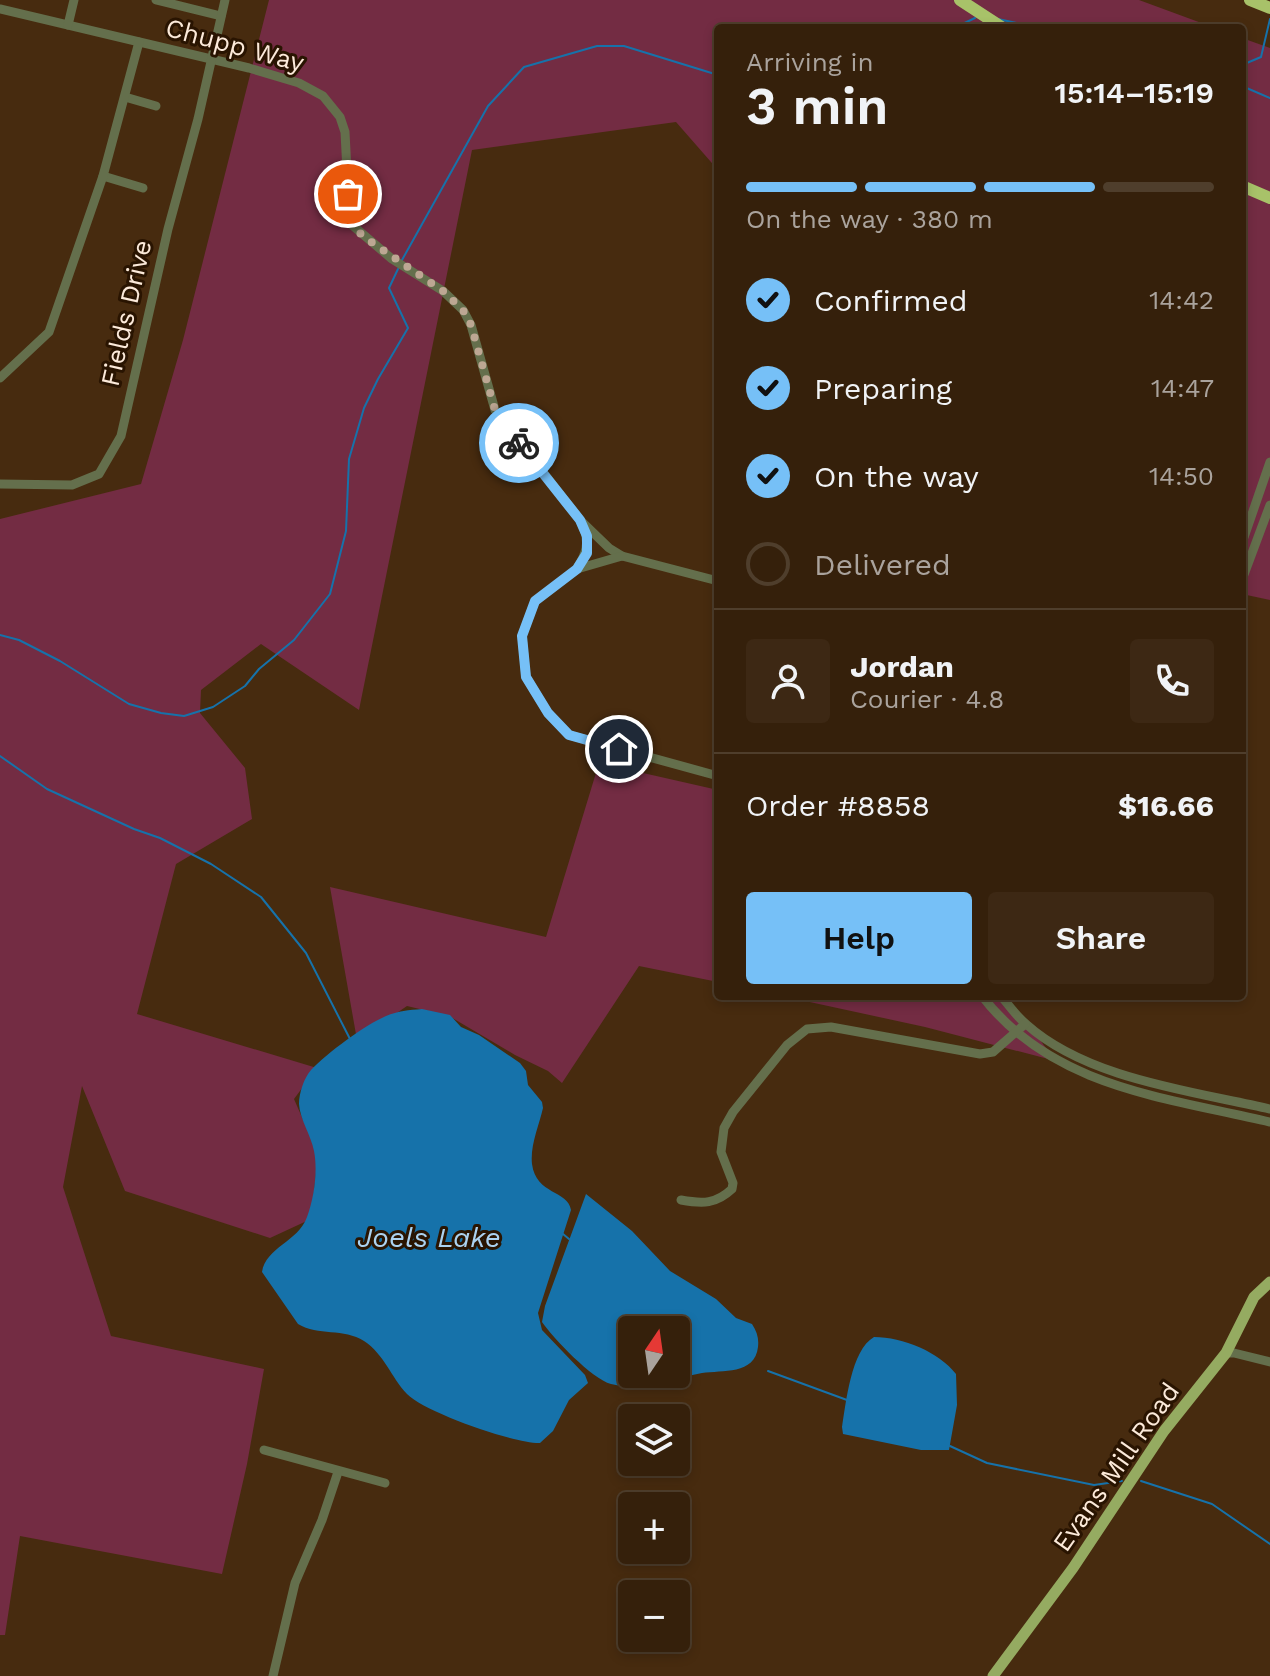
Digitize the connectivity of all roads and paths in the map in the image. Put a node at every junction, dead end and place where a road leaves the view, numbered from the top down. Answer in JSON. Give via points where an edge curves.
{"nodes":[{"id":1,"x":3,"y":0,"type":"edge"},
{"id":2,"x":74,"y":0,"type":"edge"},
{"id":3,"x":156,"y":0,"type":"edge"},
{"id":4,"x":225,"y":0,"type":"edge"},
{"id":5,"x":960,"y":0,"type":"edge"},
{"id":6,"x":1250,"y":0,"type":"edge"},
{"id":7,"x":1270,"y":8,"type":"edge"},
{"id":8,"x":0,"y":10,"type":"edge"},
{"id":9,"x":221,"y":16,"type":"junction"},
{"id":10,"x":997,"y":24,"type":"edge"},
{"id":11,"x":68,"y":25,"type":"junction"},
{"id":12,"x":139,"y":42,"type":"junction"},
{"id":13,"x":210,"y":59,"type":"junction"},
{"id":14,"x":125,"y":97,"type":"junction"},
{"id":15,"x":156,"y":106,"type":"dead end"},
{"id":16,"x":103,"y":176,"type":"junction"},
{"id":17,"x":143,"y":188,"type":"dead end"},
{"id":18,"x":1246,"y":188,"type":"edge"},
{"id":19,"x":1270,"y":195,"type":"edge"},
{"id":20,"x":0,"y":378,"type":"edge"},
{"id":21,"x":1270,"y":462,"type":"edge"},
{"id":22,"x":0,"y":484,"type":"edge"},
{"id":23,"x":1270,"y":505,"type":"edge"},
{"id":24,"x":580,"y":520,"type":"junction"},
{"id":25,"x":1246,"y":531,"type":"edge"},
{"id":26,"x":622,"y":556,"type":"junction"},
{"id":27,"x":577,"y":569,"type":"junction"},
{"id":28,"x":1246,"y":569,"type":"edge"},
{"id":29,"x":714,"y":580,"type":"edge"},
{"id":30,"x":714,"y":775,"type":"edge"},
{"id":31,"x":986,"y":1000,"type":"edge"},
{"id":32,"x":1004,"y":1000,"type":"edge"},
{"id":33,"x":1025,"y":1024,"type":"junction"},
{"id":34,"x":1018,"y":1033,"type":"junction"},
{"id":35,"x":1270,"y":1109,"type":"edge"},
{"id":36,"x":1270,"y":1122,"type":"edge"},
{"id":37,"x":681,"y":1200,"type":"dead end"},
{"id":38,"x":1270,"y":1282,"type":"edge"},
{"id":39,"x":1226,"y":1353,"type":"junction"},
{"id":40,"x":1270,"y":1362,"type":"edge"},
{"id":41,"x":264,"y":1450,"type":"dead end"},
{"id":42,"x":338,"y":1472,"type":"junction"},
{"id":43,"x":385,"y":1483,"type":"dead end"},
{"id":44,"x":273,"y":1676,"type":"edge"},
{"id":45,"x":993,"y":1676,"type":"edge"}],
"edges":[{"from":1,"to":8,"type":"street"},
{"from":2,"to":11,"type":"street"},
{"from":3,"to":9,"type":"street"},
{"from":4,"to":9,"type":"street","name":"Fields Drive"},
{"from":5,"to":10,"type":"highway"},
{"from":6,"to":7,"type":"highway"},
{"from":8,"to":11,"type":"street","name":"Chupp Way"},
{"from":9,"to":13,"type":"street","name":"Fields Drive"},
{"from":11,"to":12,"type":"street","name":"Chupp Way"},
{"from":12,"to":13,"type":"street","name":"Chupp Way"},
{"from":12,"to":14,"type":"street"},
{"from":13,"to":22,"type":"street","name":"Fields Drive","via":[[121,436],[99,474],[72,485]]},
{"from":13,"to":24,"type":"street","name":"Chupp Way","via":[[299,83],[323,96],[340,117],[352,225],[463,310],[495,410]]},
{"from":14,"to":15,"type":"street"},
{"from":14,"to":16,"type":"street"},
{"from":16,"to":17,"type":"street"},
{"from":16,"to":20,"type":"street","via":[[49,332]]},
{"from":18,"to":19,"type":"highway"},
{"from":21,"to":25,"type":"street"},
{"from":23,"to":28,"type":"street"},
{"from":24,"to":26,"type":"street","name":"Chupp Way"},
{"from":24,"to":27,"type":"street","via":[[587,553]]},
{"from":26,"to":27,"type":"street"},
{"from":26,"to":29,"type":"street"},
{"from":27,"to":30,"type":"street","via":[[535,601],[522,636],[526,677],[548,713],[569,735]]},
{"from":31,"to":34,"type":"street"},
{"from":32,"to":33,"type":"street"},
{"from":33,"to":34,"type":"street"},
{"from":33,"to":35,"type":"street","via":[[1076,1057],[1107,1069]]},
{"from":34,"to":36,"type":"street","via":[[1053,1059],[1100,1082]]},
{"from":34,"to":37,"type":"street","via":[[993,1052],[980,1054],[831,1027],[807,1029],[787,1045],[724,1128],[721,1152],[732,1189],[719,1201]]},
{"from":38,"to":39,"type":"main road","name":"Evans Mill Road","via":[[1254,1297]]},
{"from":39,"to":40,"type":"street"},
{"from":39,"to":45,"type":"main road","name":"Evans Mill Road","via":[[1164,1431]]},
{"from":41,"to":42,"type":"street"},
{"from":42,"to":43,"type":"street"},
{"from":42,"to":44,"type":"street","via":[[295,1583]]}]}
